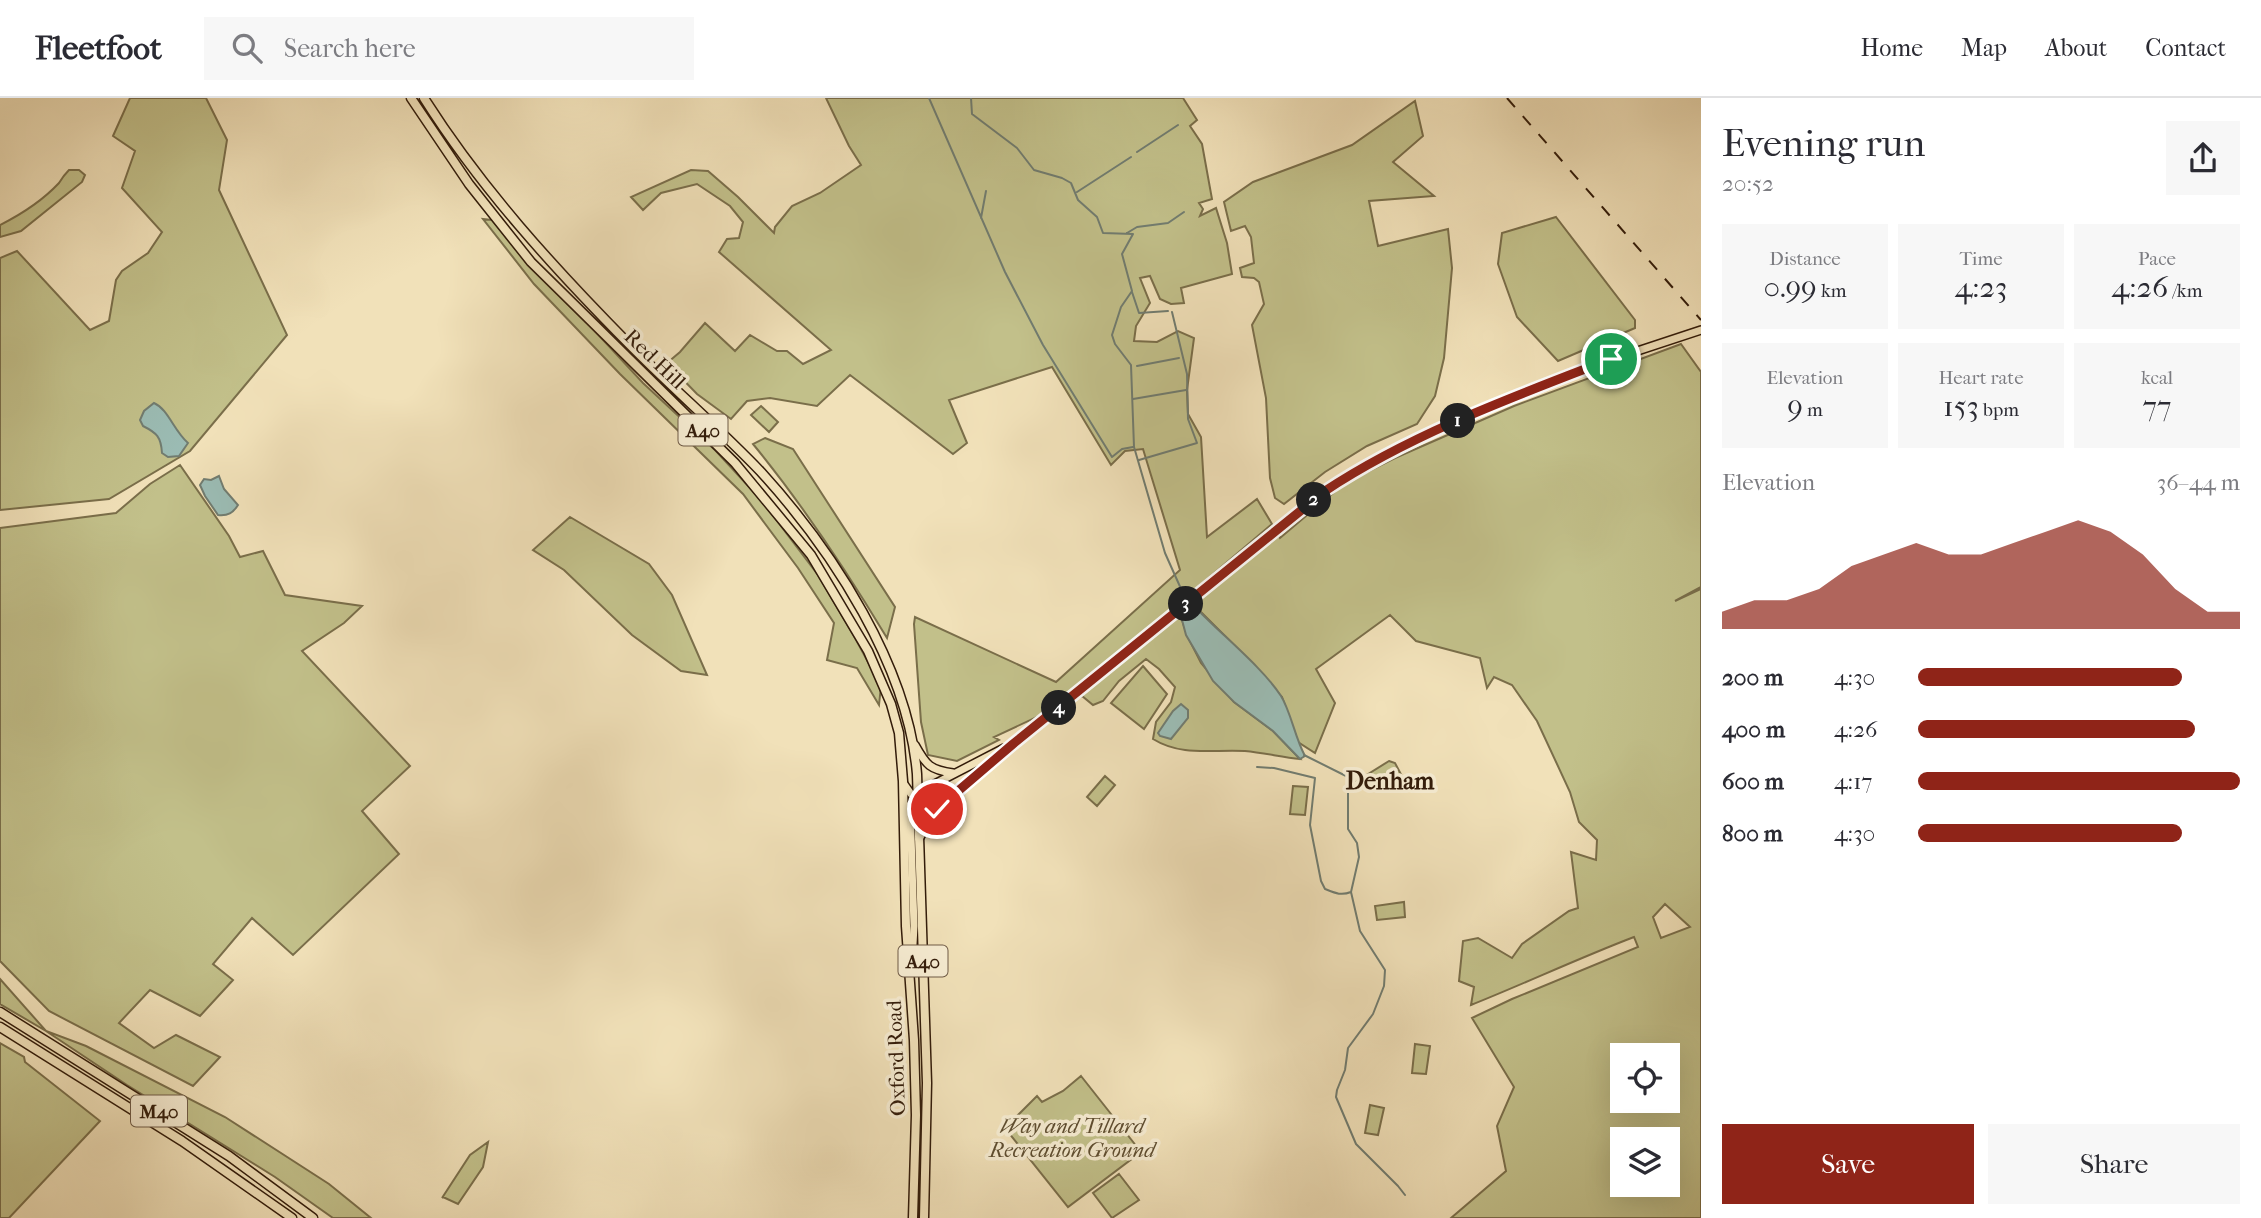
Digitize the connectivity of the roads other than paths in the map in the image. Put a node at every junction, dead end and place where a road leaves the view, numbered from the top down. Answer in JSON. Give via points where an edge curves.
{"nodes":[{"id":1,"x":411,"y":98,"type":"edge"},
{"id":2,"x":424,"y":98,"type":"edge"},
{"id":3,"x":1701,"y":330,"type":"edge"},
{"id":4,"x":1013,"y":744,"type":"junction"},
{"id":5,"x":915,"y":745,"type":"junction"},
{"id":6,"x":953,"y":773,"type":"junction"},
{"id":7,"x":903,"y":781,"type":"junction"},
{"id":8,"x":961,"y":788,"type":"junction"},
{"id":9,"x":918,"y":796,"type":"junction"},
{"id":10,"x":904,"y":812,"type":"joint"},
{"id":11,"x":919,"y":839,"type":"junction"},
{"id":12,"x":910,"y":984,"type":"junction"},
{"id":13,"x":0,"y":1012,"type":"edge"},
{"id":14,"x":0,"y":1027,"type":"edge"},
{"id":15,"x":292,"y":1218,"type":"edge"},
{"id":16,"x":313,"y":1218,"type":"edge"},
{"id":17,"x":913,"y":1218,"type":"edge"},
{"id":18,"x":924,"y":1218,"type":"edge"}],
"edges":[{"from":1,"to":7,"type":"highway","name":"Red Hill","number":"A40","via":[[469,184],[531,262],[735,463],[811,555],[868,651],[891,704]]},
{"from":2,"to":5,"type":"highway","name":"Red Hill","number":"A40","via":[[541,252],[754,465],[827,555],[881,646],[898,683]]},
{"from":3,"to":4,"type":"main road","via":[[1589,367],[1381,457],[1325,491]]},
{"from":4,"to":6,"type":"main road"},
{"from":4,"to":8,"type":"main road"},
{"from":5,"to":6,"type":"main road","via":[[931,768]]},
{"from":5,"to":9,"type":"highway","name":"Red Hill","number":"A40"},
{"from":6,"to":9,"type":"main road"},
{"from":7,"to":9,"type":"main road","via":[[911,794]]},
{"from":7,"to":10,"type":"highway","name":"Red Hill","number":"A40"},
{"from":8,"to":9,"type":"main road","via":[[932,800]]},
{"from":8,"to":11,"type":"main road","via":[[937,809]]},
{"from":9,"to":11,"type":"highway","number":"A40"},
{"from":9,"to":12,"type":"main road","via":[[910,805],[914,926]]},
{"from":10,"to":12,"type":"highway","name":"Oxford Road","number":"A40"},
{"from":11,"to":18,"type":"highway","name":"Oxford Road","number":"A40","via":[[927,1096]]},
{"from":12,"to":17,"type":"highway","name":"Oxford Road","number":"A40","via":[[916,1115]]},
{"from":13,"to":16,"type":"highway","number":"M40","via":[[229,1156]]},
{"from":14,"to":15,"type":"highway","number":"M40","via":[[182,1141]]}]}
